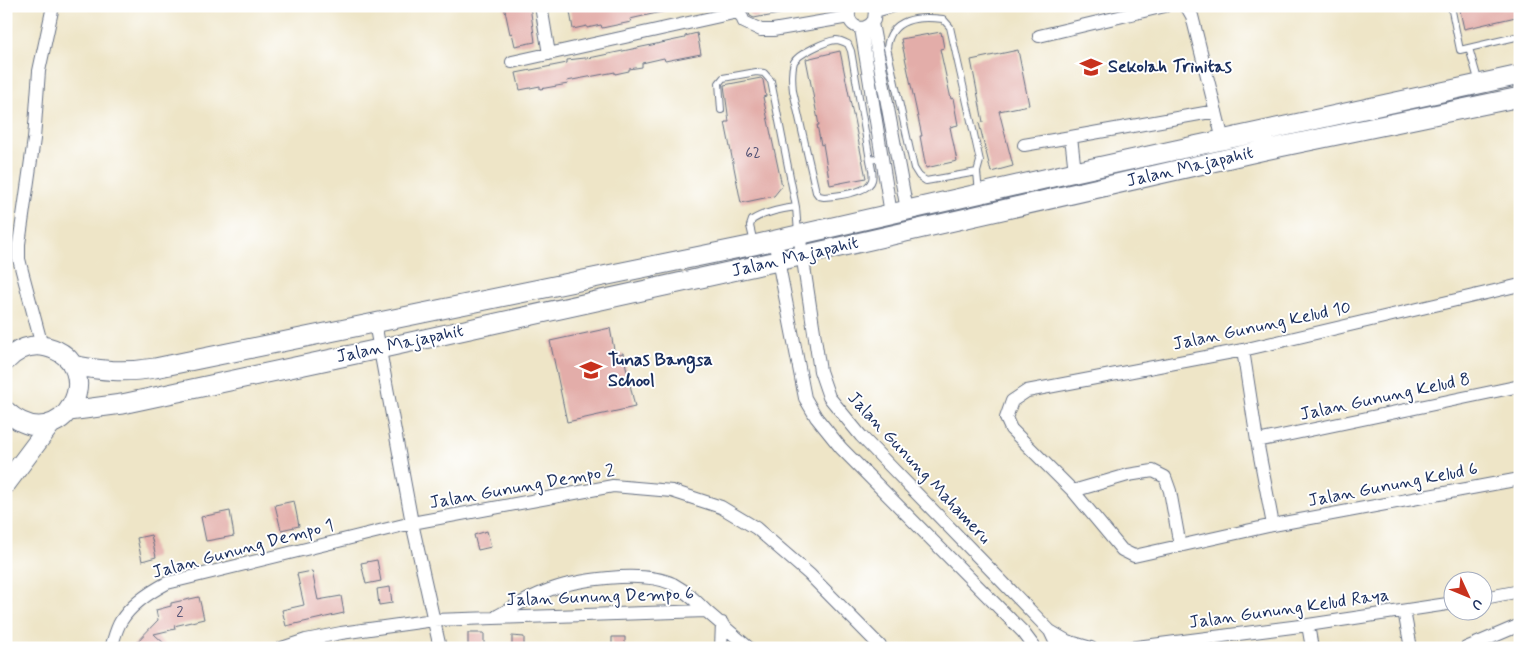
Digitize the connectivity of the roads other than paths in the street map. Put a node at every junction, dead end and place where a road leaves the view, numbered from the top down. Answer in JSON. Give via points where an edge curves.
{"nodes":[{"id":1,"x":53,"y":6,"type":"edge"},
{"id":2,"x":541,"y":6,"type":"edge"},
{"id":3,"x":894,"y":6,"type":"edge"},
{"id":4,"x":1165,"y":6,"type":"edge"},
{"id":5,"x":1184,"y":6,"type":"edge"},
{"id":6,"x":1451,"y":6,"type":"edge"},
{"id":7,"x":738,"y":9,"type":"edge"},
{"id":8,"x":850,"y":12,"type":"edge"},
{"id":9,"x":870,"y":17,"type":"edge"},
{"id":10,"x":1039,"y":36,"type":"dead end"},
{"id":11,"x":1520,"y":36,"type":"edge"},
{"id":12,"x":1469,"y":48,"type":"junction"},
{"id":13,"x":549,"y":54,"type":"junction"},
{"id":14,"x":512,"y":62,"type":"dead end"},
{"id":15,"x":1520,"y":75,"type":"edge"},
{"id":16,"x":1480,"y":84,"type":"junction"},
{"id":17,"x":1520,"y":97,"type":"edge"},
{"id":18,"x":721,"y":110,"type":"dead end"},
{"id":19,"x":1216,"y":111,"type":"junction"},
{"id":20,"x":1261,"y":132,"type":"junction"},
{"id":21,"x":1071,"y":137,"type":"junction"},
{"id":22,"x":1223,"y":140,"type":"junction"},
{"id":23,"x":1024,"y":144,"type":"dead end"},
{"id":24,"x":1265,"y":150,"type":"junction"},
{"id":25,"x":876,"y":159,"type":"junction"},
{"id":26,"x":977,"y":172,"type":"junction"},
{"id":27,"x":1075,"y":172,"type":"junction"},
{"id":28,"x":980,"y":194,"type":"junction"},
{"id":29,"x":796,"y":207,"type":"junction"},
{"id":30,"x":899,"y":212,"type":"junction"},
{"id":31,"x":799,"y":234,"type":"junction"},
{"id":32,"x":774,"y":240,"type":"junction"},
{"id":33,"x":754,"y":245,"type":"junction"},
{"id":34,"x":803,"y":255,"type":"junction"},
{"id":35,"x":778,"y":261,"type":"junction"},
{"id":36,"x":1520,"y":285,"type":"edge"},
{"id":37,"x":375,"y":323,"type":"junction"},
{"id":38,"x":42,"y":346,"type":"junction"},
{"id":39,"x":379,"y":349,"type":"junction"},
{"id":40,"x":1243,"y":350,"type":"junction"},
{"id":41,"x":6,"y":361,"type":"edge"},
{"id":42,"x":72,"y":365,"type":"junction"},
{"id":43,"x":1520,"y":386,"type":"edge"},
{"id":44,"x":1012,"y":401,"type":"joint"},
{"id":45,"x":6,"y":411,"type":"edge"},
{"id":46,"x":69,"y":411,"type":"junction"},
{"id":47,"x":52,"y":424,"type":"junction"},
{"id":48,"x":1257,"y":441,"type":"junction"},
{"id":49,"x":1520,"y":479,"type":"edge"},
{"id":50,"x":6,"y":484,"type":"edge"},
{"id":51,"x":1073,"y":491,"type":"junction"},
{"id":52,"x":412,"y":523,"type":"junction"},
{"id":53,"x":946,"y":524,"type":"junction"},
{"id":54,"x":1273,"y":525,"type":"junction"},
{"id":55,"x":931,"y":539,"type":"junction"},
{"id":56,"x":1180,"y":546,"type":"junction"},
{"id":57,"x":1520,"y":591,"type":"edge"},
{"id":58,"x":1494,"y":596,"type":"edge"},
{"id":59,"x":1444,"y":605,"type":"edge"},
{"id":60,"x":706,"y":610,"type":"junction"},
{"id":61,"x":1404,"y":612,"type":"junction"},
{"id":62,"x":494,"y":618,"type":"junction"},
{"id":63,"x":434,"y":620,"type":"junction"},
{"id":64,"x":722,"y":623,"type":"junction"},
{"id":65,"x":1308,"y":625,"type":"junction"},
{"id":66,"x":1520,"y":625,"type":"edge"},
{"id":67,"x":1050,"y":631,"type":"junction"},
{"id":68,"x":111,"y":648,"type":"edge"},
{"id":69,"x":282,"y":648,"type":"edge"},
{"id":70,"x":440,"y":648,"type":"edge"},
{"id":71,"x":721,"y":648,"type":"edge"},
{"id":72,"x":748,"y":648,"type":"edge"},
{"id":73,"x":882,"y":648,"type":"edge"},
{"id":74,"x":1035,"y":648,"type":"edge"},
{"id":75,"x":1058,"y":648,"type":"edge"},
{"id":76,"x":1091,"y":648,"type":"edge"},
{"id":77,"x":1128,"y":648,"type":"edge"},
{"id":78,"x":1312,"y":648,"type":"edge"},
{"id":79,"x":1411,"y":648,"type":"edge"},
{"id":80,"x":1466,"y":648,"type":"edge"}],
"edges":[{"from":1,"to":38,"type":"street","via":[[39,70],[34,139],[19,244],[19,259]]},
{"from":2,"to":13,"type":"street"},
{"from":3,"to":9,"type":"street"},
{"from":4,"to":10,"type":"street"},
{"from":5,"to":19,"type":"street","via":[[1192,16]]},
{"from":6,"to":12,"type":"lane","via":[[1460,50]]},
{"from":7,"to":8,"type":"street","via":[[744,22],[761,30]]},
{"from":7,"to":13,"type":"street"},
{"from":8,"to":9,"type":"street","via":[[853,24]]},
{"from":9,"to":25,"type":"street"},
{"from":9,"to":30,"type":"street"},
{"from":11,"to":12,"type":"lane"},
{"from":12,"to":16,"type":"lane"},
{"from":13,"to":14,"type":"street"},
{"from":15,"to":16,"type":"street","name":"Jalan Majapahit"},
{"from":16,"to":20,"type":"street","name":"Jalan Majapahit"},
{"from":17,"to":24,"type":"street","name":"Jalan Majapahit"},
{"from":18,"to":29,"type":"lane","via":[[719,84],[723,78],[756,72],[764,73],[771,81]]},
{"from":19,"to":21,"type":"street"},
{"from":19,"to":22,"type":"street"},
{"from":20,"to":22,"type":"street","name":"Jalan Majapahit"},
{"from":20,"to":24,"type":"street"},
{"from":21,"to":23,"type":"street"},
{"from":21,"to":27,"type":"street"},
{"from":22,"to":27,"type":"street","name":"Jalan Majapahit"},
{"from":24,"to":34,"type":"street","name":"Jalan Majapahit"},
{"from":25,"to":25,"type":"lane","via":[[848,44],[838,40],[798,56],[792,74],[793,91],[819,196],[863,190],[873,178]]},
{"from":25,"to":30,"type":"street"},
{"from":26,"to":26,"type":"lane","via":[[980,162],[950,26],[943,19],[934,18],[915,18],[905,22],[894,29],[887,48],[914,168],[926,181]]},
{"from":26,"to":28,"type":"lane"},
{"from":27,"to":28,"type":"street","name":"Jalan Majapahit"},
{"from":28,"to":30,"type":"street","name":"Jalan Majapahit"},
{"from":29,"to":31,"type":"lane"},
{"from":29,"to":33,"type":"lane","via":[[752,220]]},
{"from":30,"to":31,"type":"street","name":"Jalan Majapahit"},
{"from":31,"to":32,"type":"street","name":"Jalan Majapahit"},
{"from":31,"to":34,"type":"street","name":"Jalan Gunung Mahameru"},
{"from":32,"to":33,"type":"street","name":"Jalan Majapahit"},
{"from":32,"to":35,"type":"street"},
{"from":33,"to":37,"type":"street","name":"Jalan Majapahit"},
{"from":34,"to":35,"type":"street","name":"Jalan Majapahit"},
{"from":34,"to":53,"type":"street","name":"Jalan Gunung Mahameru","via":[[820,371],[829,397],[861,436]]},
{"from":35,"to":39,"type":"street","name":"Jalan Majapahit"},
{"from":35,"to":55,"type":"street","via":[[805,398],[841,448]]},
{"from":36,"to":40,"type":"street","name":"Jalan Gunung Kelud 10"},
{"from":37,"to":39,"type":"street"},
{"from":37,"to":42,"type":"street","name":"Jalan Majapahit","via":[[137,371],[107,371]]},
{"from":38,"to":41,"type":"street","via":[[25,348]]},
{"from":38,"to":42,"type":"street","via":[[64,355]]},
{"from":39,"to":46,"type":"street","name":"Jalan Majapahit","via":[[122,404]]},
{"from":39,"to":52,"type":"street"},
{"from":40,"to":44,"type":"street","name":"Jalan Gunung Kelud 10","via":[[1027,391]]},
{"from":40,"to":48,"type":"street"},
{"from":42,"to":46,"type":"street","via":[[78,383],[75,403]]},
{"from":43,"to":48,"type":"street","name":"Jalan Gunung Kelud 8"},
{"from":44,"to":51,"type":"street","name":"Jalan Gunung Kelud 6","via":[[1006,418],[1011,429]]},
{"from":45,"to":47,"type":"street","via":[[27,425]]},
{"from":46,"to":47,"type":"street"},
{"from":47,"to":50,"type":"street"},
{"from":48,"to":54,"type":"street"},
{"from":49,"to":54,"type":"street","name":"Jalan Gunung Kelud 6"},
{"from":51,"to":56,"type":"street","name":"Jalan Gunung Kelud 6","via":[[1122,550],[1134,556]]},
{"from":51,"to":56,"type":"street","via":[[1154,471],[1165,477],[1170,491]]},
{"from":52,"to":63,"type":"street"},
{"from":52,"to":68,"type":"street","name":"Jalan Gunung Dempo 1","via":[[167,583],[142,599],[121,621]]},
{"from":52,"to":73,"type":"street","name":"Jalan Gunung Dempo 2","via":[[613,486],[672,491],[721,507],[756,528],[809,574]]},
{"from":53,"to":55,"type":"street"},
{"from":53,"to":67,"type":"street","name":"Jalan Gunung Mahameru"},
{"from":54,"to":56,"type":"street","name":"Jalan Gunung Kelud 6"},
{"from":55,"to":74,"type":"street"},
{"from":57,"to":58,"type":"street"},
{"from":59,"to":61,"type":"street","name":"Jalan Gunung Kelud Raya"},
{"from":60,"to":62,"type":"street","name":"Jalan Gunung Dempo 6"},
{"from":60,"to":62,"type":"street","name":"Jalan Gunung Dempo 6","via":[[673,584],[634,576],[582,582],[546,591]]},
{"from":60,"to":64,"type":"street","name":"Jalan Gunung Dempo 6"},
{"from":61,"to":65,"type":"street","name":"Jalan Gunung Kelud Raya"},
{"from":61,"to":79,"type":"street"},
{"from":62,"to":63,"type":"street","name":"Jalan Gunung Dempo 6"},
{"from":63,"to":69,"type":"street","name":"Jalan Gunung Dempo 6","via":[[341,633]]},
{"from":63,"to":70,"type":"street"},
{"from":64,"to":71,"type":"street"},
{"from":64,"to":72,"type":"street","name":"Jalan Gunung Dempo 6"},
{"from":65,"to":77,"type":"street","name":"Jalan Gunung Kelud Raya"},
{"from":65,"to":78,"type":"street"},
{"from":66,"to":80,"type":"street"},
{"from":67,"to":75,"type":"street","name":"Jalan Gunung Mahameru"},
{"from":67,"to":76,"type":"street","via":[[1067,641]]}]}
